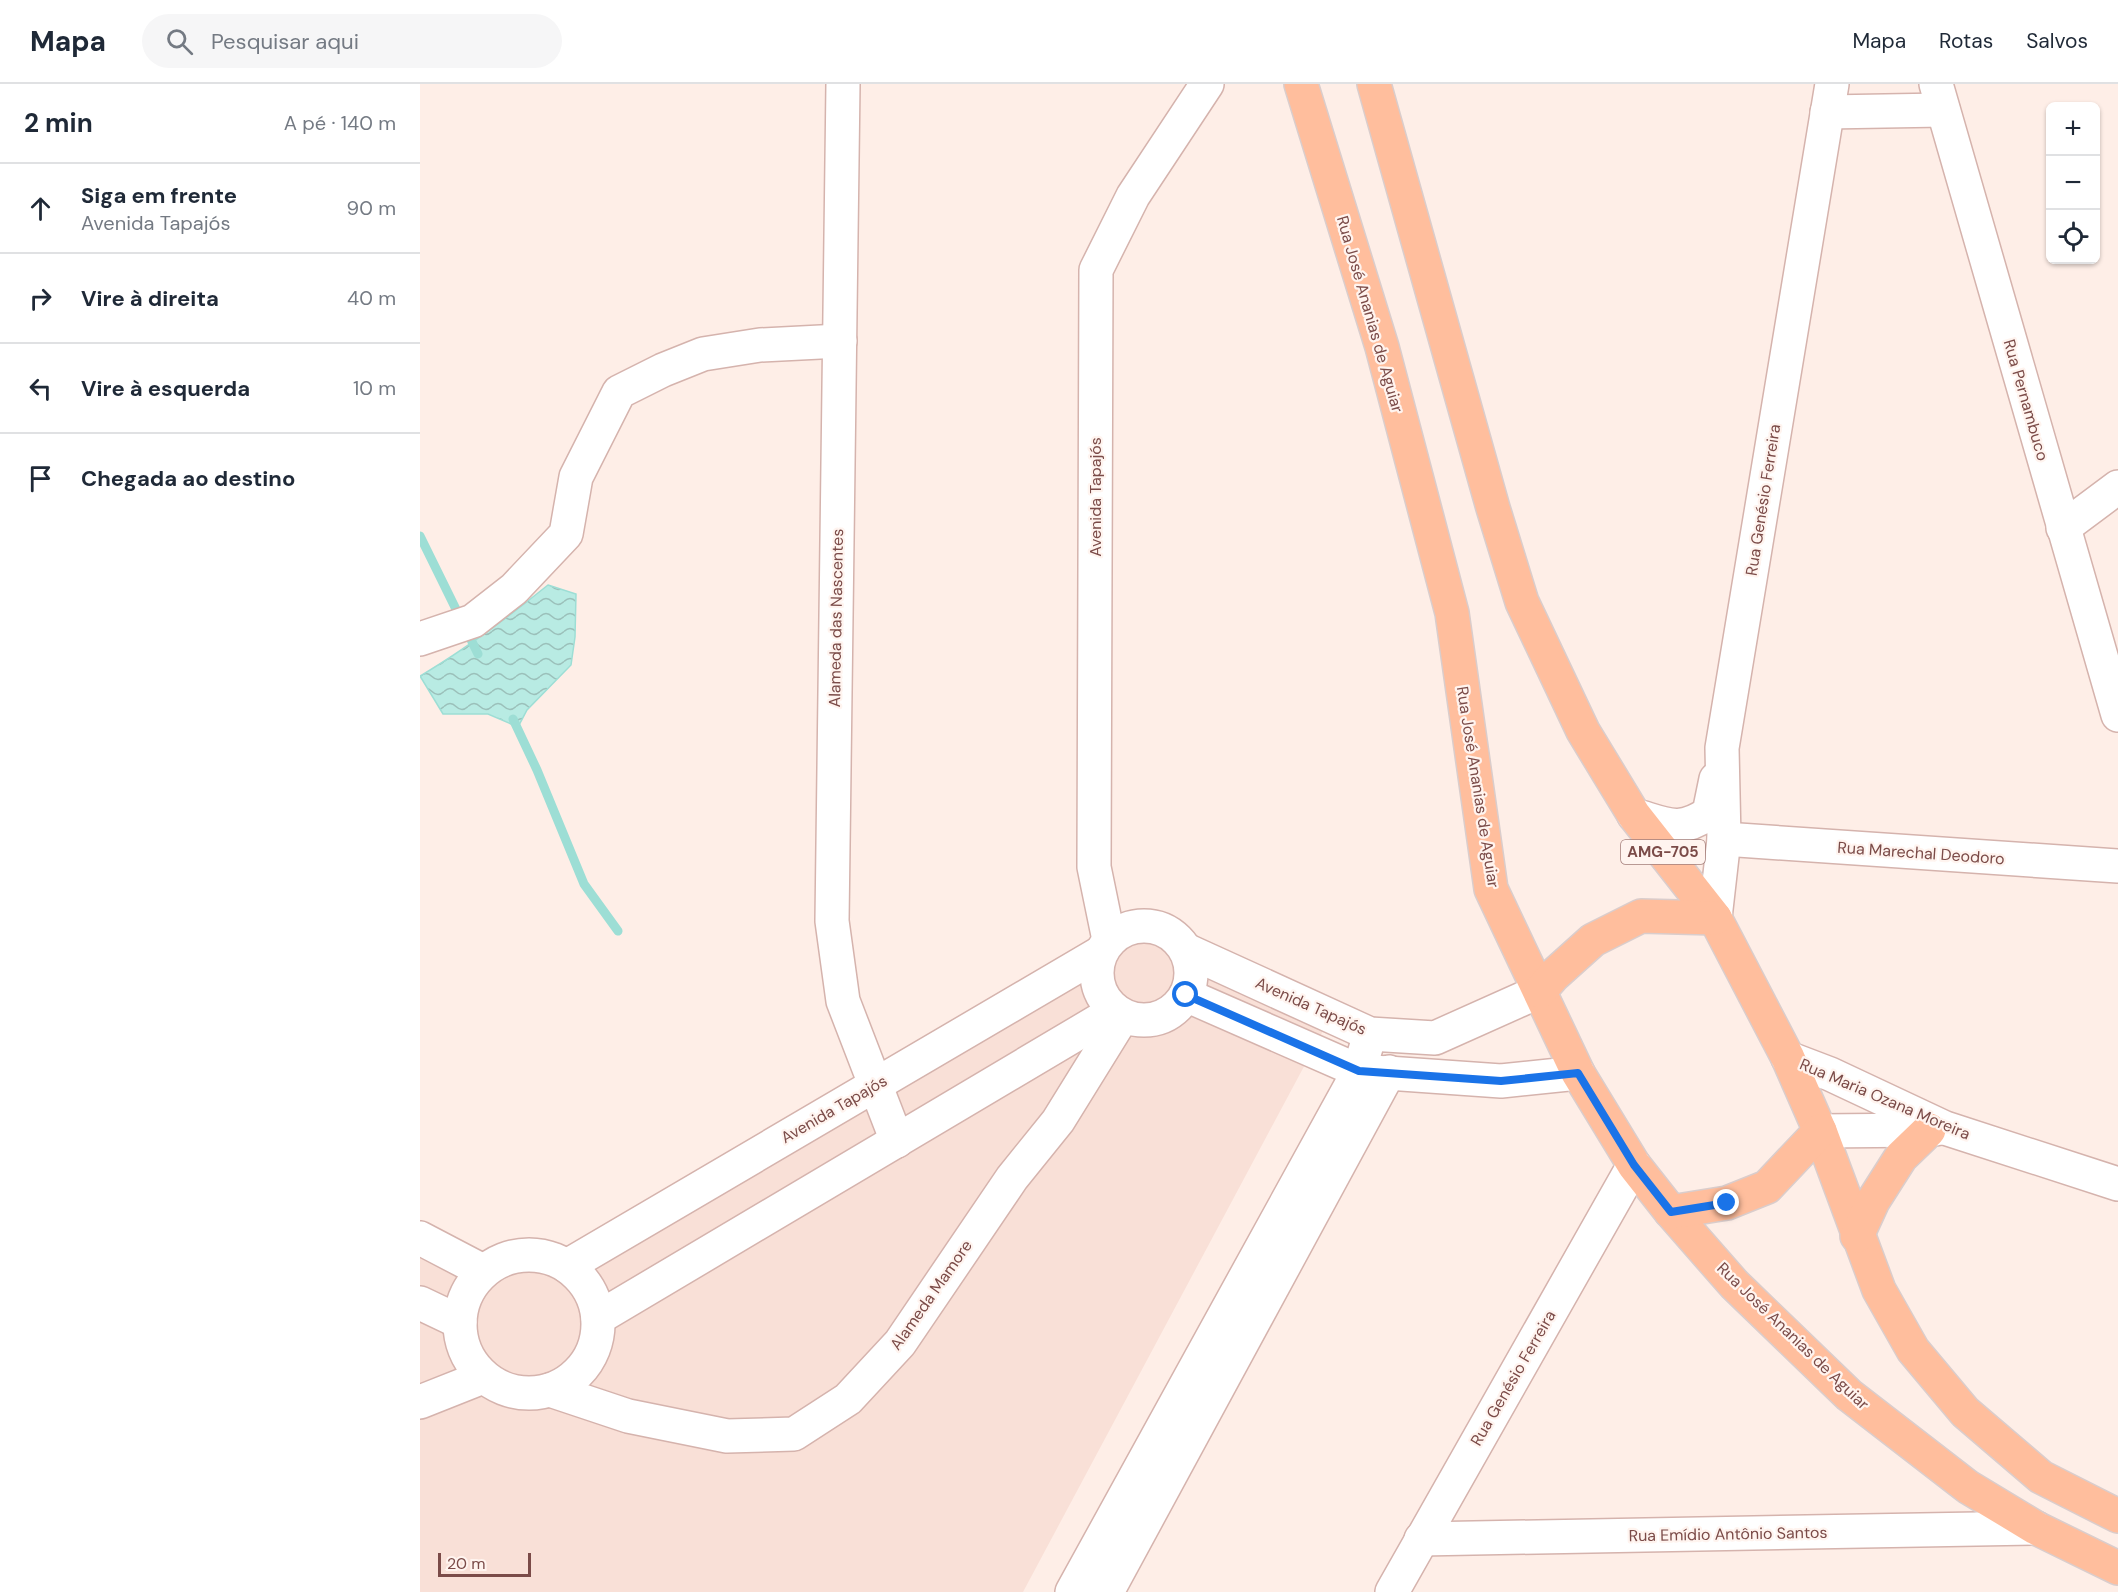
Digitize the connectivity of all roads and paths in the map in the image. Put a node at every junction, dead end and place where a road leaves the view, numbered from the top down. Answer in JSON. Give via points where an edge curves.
{"nodes":[{"id":1,"x":843,"y":84,"type":"edge"},
{"id":2,"x":1207,"y":84,"type":"edge"},
{"id":3,"x":1301,"y":84,"type":"edge"},
{"id":4,"x":1374,"y":84,"type":"edge"},
{"id":5,"x":1940,"y":97,"type":"edge"},
{"id":6,"x":1830,"y":98,"type":"edge"},
{"id":7,"x":840,"y":341,"type":"junction"},
{"id":8,"x":2118,"y":488,"type":"edge"},
{"id":9,"x":2063,"y":528,"type":"junction"},
{"id":10,"x":445,"y":630,"type":"edge"},
{"id":11,"x":2118,"y":715,"type":"edge"},
{"id":12,"x":1722,"y":748,"type":"junction"},
{"id":13,"x":1634,"y":815,"type":"junction"},
{"id":14,"x":1724,"y":839,"type":"junction"},
{"id":15,"x":2118,"y":866,"type":"edge"},
{"id":16,"x":1715,"y":918,"type":"junction"},
{"id":17,"x":1105,"y":947,"type":"junction"},
{"id":18,"x":1186,"y":950,"type":"junction"},
{"id":19,"x":1540,"y":991,"type":"junction"},
{"id":20,"x":1186,"y":995,"type":"junction"},
{"id":21,"x":1119,"y":1014,"type":"junction"},
{"id":22,"x":1370,"y":1034,"type":"junction"},
{"id":23,"x":1788,"y":1058,"type":"junction"},
{"id":24,"x":1374,"y":1071,"type":"junction"},
{"id":25,"x":1578,"y":1073,"type":"junction"},
{"id":26,"x":876,"y":1084,"type":"junction"},
{"id":27,"x":1937,"y":1129,"type":"junction"},
{"id":28,"x":1820,"y":1131,"type":"junction"},
{"id":29,"x":897,"y":1141,"type":"junction"},
{"id":30,"x":1634,"y":1165,"type":"junction"},
{"id":31,"x":2118,"y":1184,"type":"edge"},
{"id":32,"x":1671,"y":1212,"type":"junction"},
{"id":33,"x":1857,"y":1236,"type":"junction"},
{"id":34,"x":420,"y":1238,"type":"edge"},
{"id":35,"x":567,"y":1266,"type":"junction"},
{"id":36,"x":483,"y":1271,"type":"junction"},
{"id":37,"x":420,"y":1303,"type":"edge"},
{"id":38,"x":598,"y":1318,"type":"junction"},
{"id":39,"x":460,"y":1322,"type":"junction"},
{"id":40,"x":483,"y":1377,"type":"junction"},
{"id":41,"x":550,"y":1390,"type":"junction"},
{"id":42,"x":420,"y":1402,"type":"edge"},
{"id":43,"x":2118,"y":1516,"type":"edge"},
{"id":44,"x":2036,"y":1528,"type":"junction"},
{"id":45,"x":1421,"y":1539,"type":"junction"},
{"id":46,"x":2118,"y":1568,"type":"edge"},
{"id":47,"x":1072,"y":1592,"type":"edge"},
{"id":48,"x":1107,"y":1592,"type":"edge"},
{"id":49,"x":1392,"y":1592,"type":"edge"}],
"edges":[{"from":1,"to":7,"type":"street","name":"Alameda das Nascentes"},
{"from":2,"to":17,"type":"street","name":"Avenida Tapajós","via":[[1132,196],[1096,270],[1094,867]]},
{"from":3,"to":19,"type":"main road","name":"Rua José Ananias de Aguiar","via":[[1382,347],[1452,613],[1491,888]]},
{"from":4,"to":13,"type":"main road","number":"AMG-705","via":[[1522,602],[1583,731]]},
{"from":5,"to":6,"type":"street"},
{"from":5,"to":9,"type":"street","name":"Rua Pernambuco"},
{"from":6,"to":12,"type":"street","name":"Rua Genésio Ferreira"},
{"from":7,"to":10,"type":"street","via":[[760,345],[703,354],[619,392],[576,477],[566,534],[514,589]]},
{"from":7,"to":26,"type":"street","name":"Alameda das Nascentes","via":[[832,921],[843,1001]]},
{"from":8,"to":9,"type":"street"},
{"from":9,"to":11,"type":"street","name":"Rua Pernambuco"},
{"from":12,"to":13,"type":"street","via":[[1709,813],[1694,824],[1678,827]]},
{"from":12,"to":14,"type":"street","name":"Rua Genésio Ferreira"},
{"from":13,"to":16,"type":"main road","number":"AMG-705"},
{"from":14,"to":15,"type":"street","name":"Rua Marechal Deodoro"},
{"from":14,"to":16,"type":"street","name":"Rua Genésio Ferreira"},
{"from":16,"to":19,"type":"main road","via":[[1641,916],[1593,940]]},
{"from":16,"to":23,"type":"main road","number":"AMG-705"},
{"from":17,"to":18,"type":"street","via":[[1122,930],[1151,926],[1177,938]]},
{"from":17,"to":21,"type":"street","via":[[1096,969],[1097,985],[1104,1000]]},
{"from":17,"to":26,"type":"street","name":"Avenida Tapajós"},
{"from":18,"to":20,"type":"street","via":[[1191,980]]},
{"from":18,"to":22,"type":"street","name":"Avenida Tapajós"},
{"from":19,"to":22,"type":"street","name":"Avenida Tapajós","via":[[1435,1038]]},
{"from":19,"to":25,"type":"main road","name":"Rua José Ananias de Aguiar"},
{"from":20,"to":21,"type":"street","via":[[1159,1018],[1141,1021]]},
{"from":20,"to":24,"type":"street"},
{"from":21,"to":29,"type":"street"},
{"from":21,"to":41,"type":"street","name":"Alameda Mamore","via":[[1058,1121],[1012,1178],[900,1343],[848,1399],[794,1434],[727,1436],[628,1416]]},
{"from":22,"to":24,"type":"street"},
{"from":23,"to":27,"type":"street","name":"Rua Maria Ozana Moreira","via":[[1830,1074]]},
{"from":23,"to":28,"type":"main road","number":"AMG-705"},
{"from":24,"to":25,"type":"street","via":[[1501,1081]]},
{"from":24,"to":47,"type":"street"},
{"from":24,"to":48,"type":"street"},
{"from":25,"to":30,"type":"main road","name":"Rua José Ananias de Aguiar"},
{"from":26,"to":29,"type":"street","name":"Alameda das Nascentes"},
{"from":26,"to":35,"type":"street","name":"Avenida Tapajós"},
{"from":27,"to":28,"type":"street"},
{"from":27,"to":31,"type":"street","name":"Rua Maria Ozana Moreira"},
{"from":27,"to":33,"type":"main road","via":[[1901,1157],[1873,1201]]},
{"from":28,"to":32,"type":"main road","via":[[1767,1187],[1727,1203]]},
{"from":28,"to":33,"type":"main road","number":"AMG-705"},
{"from":29,"to":38,"type":"street"},
{"from":30,"to":32,"type":"main road","name":"Rua José Ananias de Aguiar"},
{"from":30,"to":45,"type":"street","name":"Rua Genésio Ferreira"},
{"from":32,"to":44,"type":"main road","name":"Rua José Ananias de Aguiar","via":[[1734,1284],[1850,1395],[1968,1487]]},
{"from":33,"to":43,"type":"main road","number":"AMG-705","via":[[1879,1290],[1913,1350],[1965,1412],[2041,1477]]},
{"from":34,"to":36,"type":"street"},
{"from":35,"to":36,"type":"street","via":[[549,1257],[528,1254],[504,1259]]},
{"from":35,"to":38,"type":"street","via":[[583,1280]]},
{"from":36,"to":39,"type":"street","via":[[468,1289],[459,1312]]},
{"from":37,"to":39,"type":"street"},
{"from":38,"to":41,"type":"street","via":[[597,1338],[588,1361],[572,1379]]},
{"from":39,"to":40,"type":"street","via":[[467,1359]]},
{"from":40,"to":41,"type":"street","via":[[504,1389],[527,1394]]},
{"from":40,"to":42,"type":"street"},
{"from":44,"to":45,"type":"street","name":"Rua Emídio Antônio Santos"},
{"from":44,"to":46,"type":"main road","name":"Rua José Ananias de Aguiar"},
{"from":45,"to":49,"type":"street","name":"Rua Genésio Ferreira"}]}
